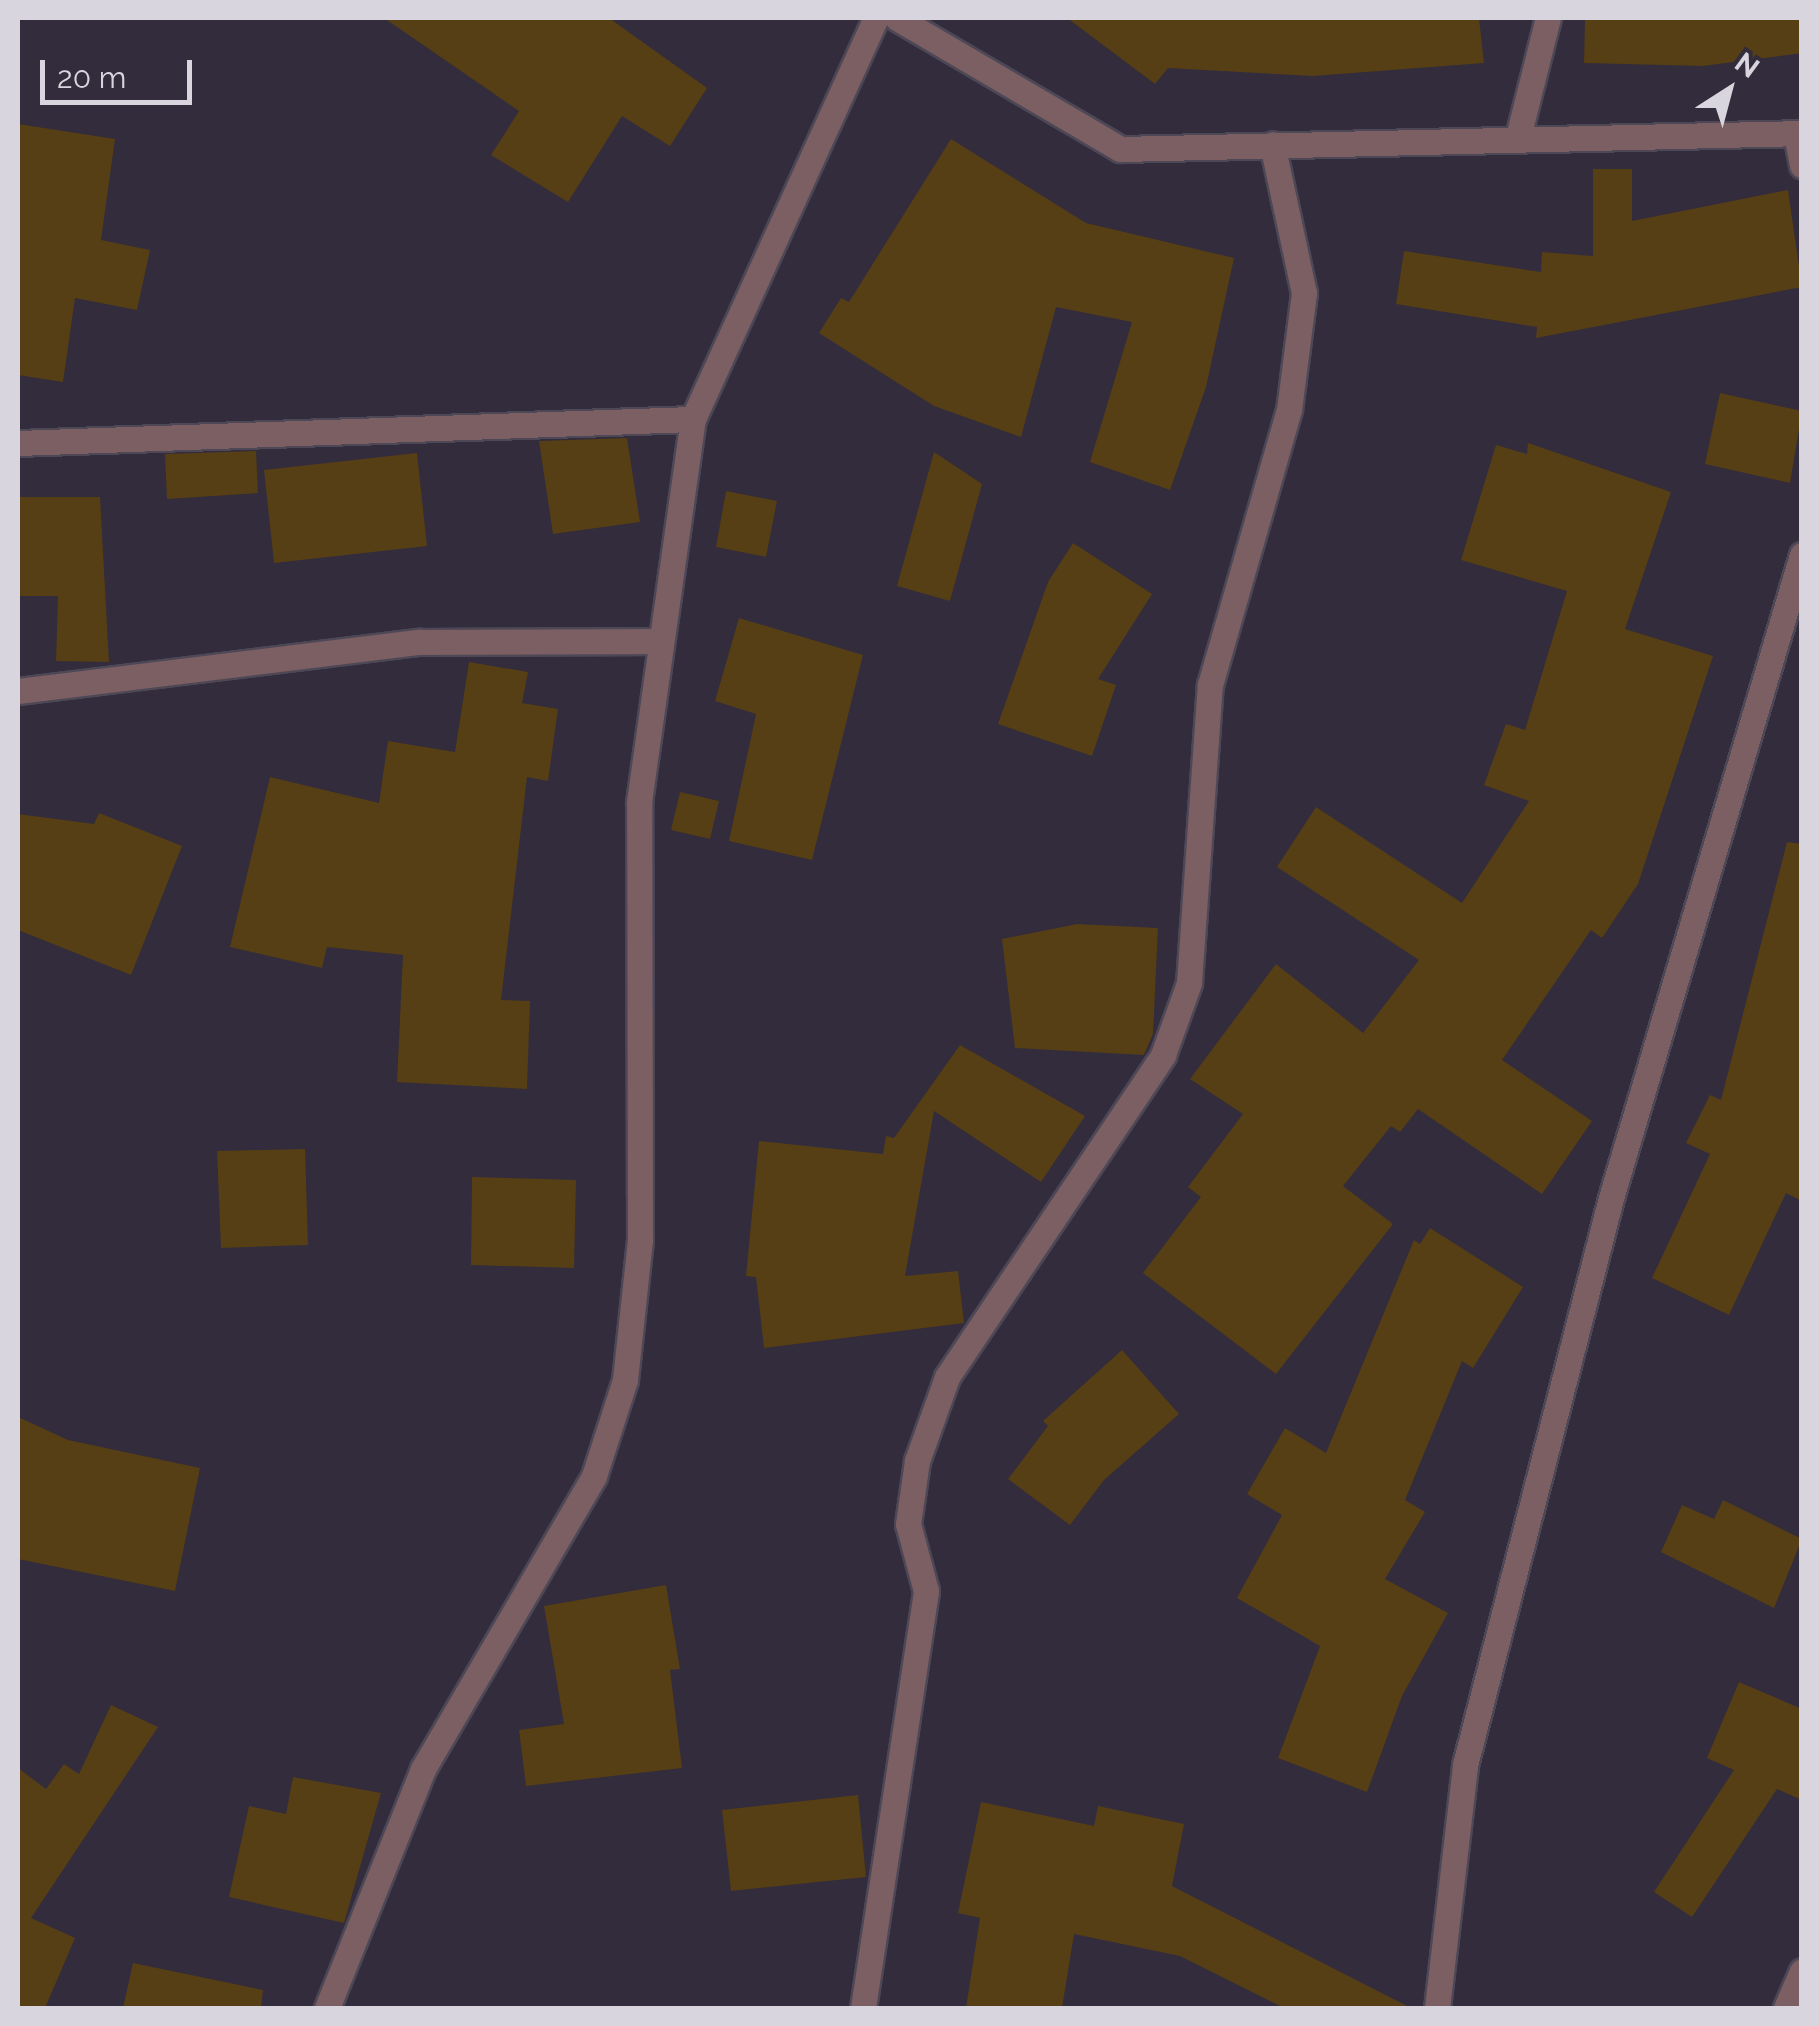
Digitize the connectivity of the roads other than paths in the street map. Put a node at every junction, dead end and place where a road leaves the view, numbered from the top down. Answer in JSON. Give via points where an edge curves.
{"nodes":[{"id":1,"x":876,"y":18,"type":"edge"},
{"id":2,"x":897,"y":18,"type":"edge"},
{"id":3,"x":1548,"y":18,"type":"edge"},
{"id":4,"x":1799,"y":133,"type":"edge"},
{"id":5,"x":1518,"y":137,"type":"junction"},
{"id":6,"x":1272,"y":144,"type":"junction"},
{"id":7,"x":1802,"y":165,"type":"edge"},
{"id":8,"x":693,"y":418,"type":"junction"},
{"id":9,"x":18,"y":443,"type":"edge"},
{"id":10,"x":1802,"y":556,"type":"edge"},
{"id":11,"x":660,"y":641,"type":"junction"},
{"id":12,"x":18,"y":691,"type":"edge"},
{"id":13,"x":1802,"y":1971,"type":"edge"},
{"id":14,"x":327,"y":2008,"type":"edge"},
{"id":15,"x":863,"y":2008,"type":"edge"},
{"id":16,"x":1437,"y":2008,"type":"edge"},
{"id":17,"x":1786,"y":2008,"type":"edge"}],
"edges":[{"from":1,"to":8,"type":"street"},
{"from":2,"to":6,"type":"street","via":[[1120,149]]},
{"from":3,"to":5,"type":"street"},
{"from":4,"to":5,"type":"street"},
{"from":4,"to":7,"type":"street"},
{"from":5,"to":6,"type":"street"},
{"from":6,"to":15,"type":"street","via":[[1304,293],[1288,410],[1210,685],[1189,983],[1163,1054],[947,1377],[918,1461],[908,1524],[926,1591]]},
{"from":8,"to":9,"type":"street"},
{"from":8,"to":11,"type":"street"},
{"from":10,"to":16,"type":"street","via":[[1611,1198],[1465,1765]]},
{"from":11,"to":12,"type":"street","via":[[419,642]]},
{"from":11,"to":14,"type":"street","via":[[640,802],[640,1240],[625,1380],[594,1476],[424,1769]]},
{"from":13,"to":17,"type":"street"}]}
